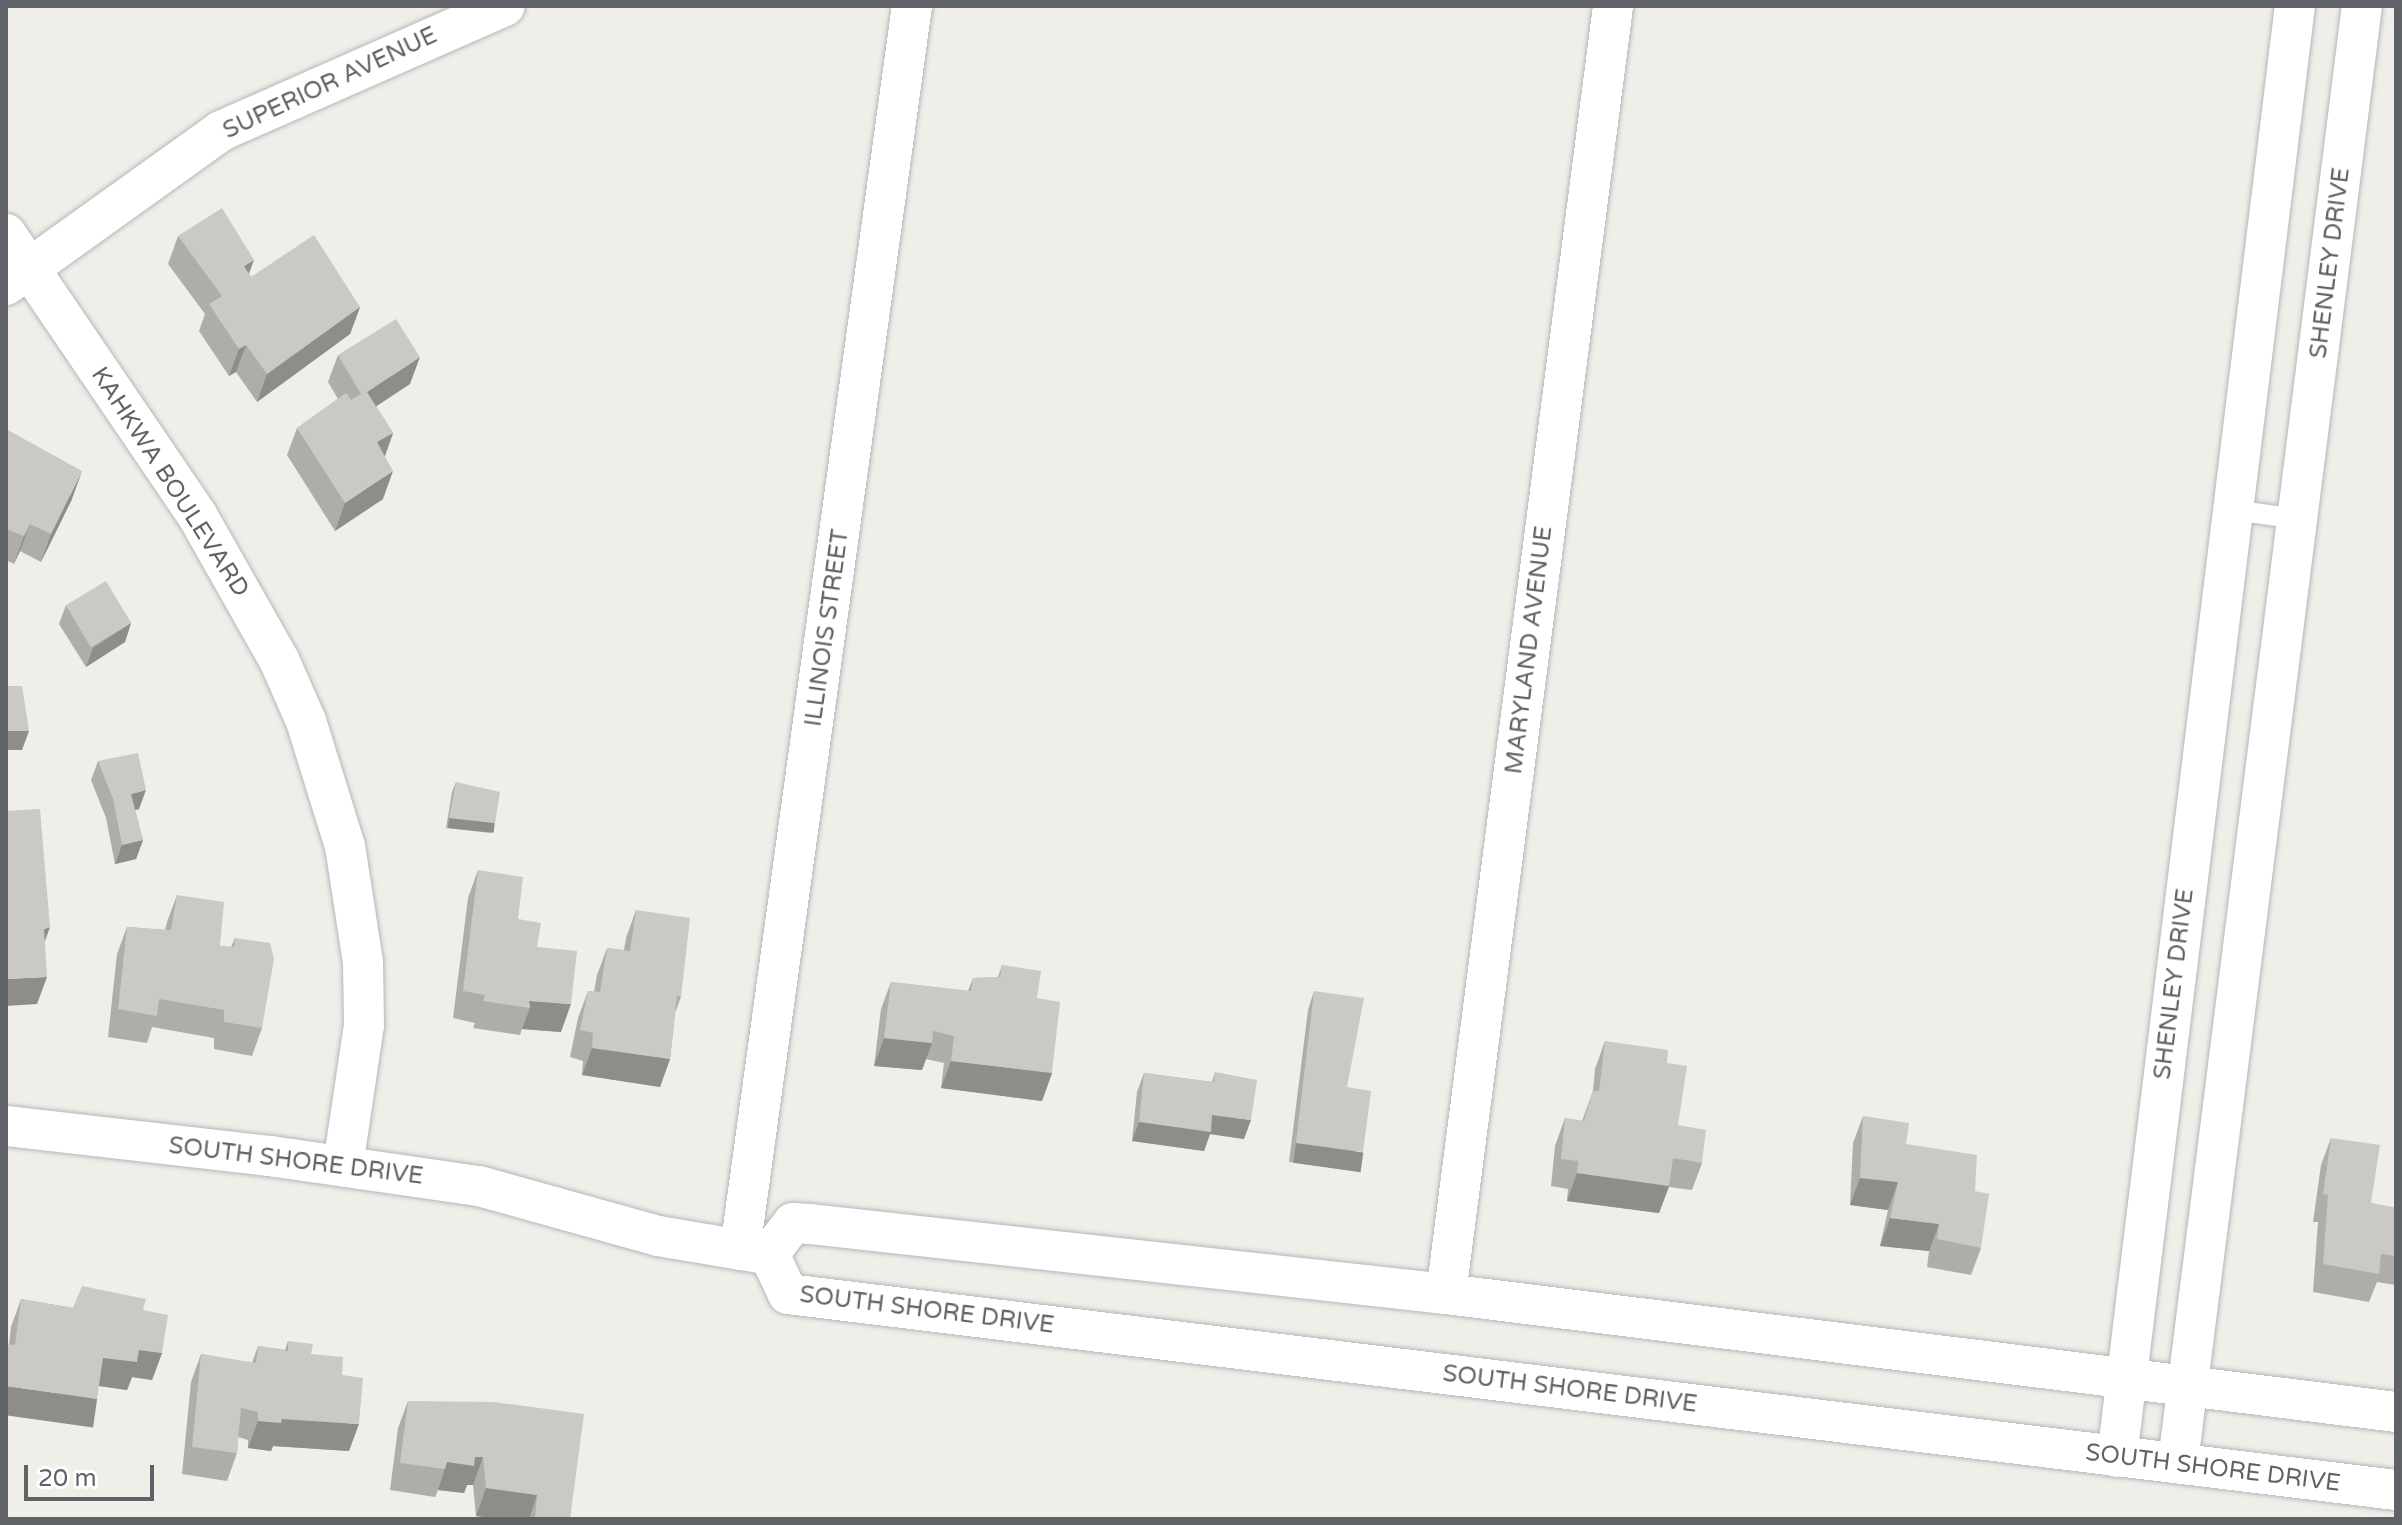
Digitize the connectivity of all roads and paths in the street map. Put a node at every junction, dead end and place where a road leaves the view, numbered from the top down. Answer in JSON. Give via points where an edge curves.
{"nodes":[{"id":1,"x":505,"y":6,"type":"edge"},
{"id":2,"x":912,"y":6,"type":"edge"},
{"id":3,"x":1613,"y":6,"type":"edge"},
{"id":4,"x":2295,"y":6,"type":"edge"},
{"id":5,"x":2362,"y":6,"type":"edge"},
{"id":6,"x":6,"y":234,"type":"edge"},
{"id":7,"x":18,"y":277,"type":"edge"},
{"id":8,"x":2233,"y":510,"type":"junction"},
{"id":9,"x":2298,"y":519,"type":"junction"},
{"id":10,"x":6,"y":1126,"type":"edge"},
{"id":11,"x":343,"y":1166,"type":"junction"},
{"id":12,"x":755,"y":1252,"type":"junction"},
{"id":13,"x":1446,"y":1294,"type":"junction"},
{"id":14,"x":2126,"y":1377,"type":"junction"},
{"id":15,"x":2189,"y":1387,"type":"junction"},
{"id":16,"x":2396,"y":1412,"type":"edge"},
{"id":17,"x":2117,"y":1457,"type":"junction"},
{"id":18,"x":2178,"y":1462,"type":"junction"},
{"id":19,"x":2396,"y":1490,"type":"edge"}],
"edges":[{"from":1,"to":7,"type":"street","name":"SUPERIOR AVENUE","via":[[221,131]]},
{"from":2,"to":12,"type":"street","name":"ILLINOIS STREET"},
{"from":3,"to":13,"type":"street","name":"MARYLAND AVENUE"},
{"from":4,"to":8,"type":"street","name":"SHENLEY DRIVE"},
{"from":5,"to":9,"type":"street","name":"SHENLEY DRIVE"},
{"from":6,"to":7,"type":"street","name":"KAHKWA BOULEVARD"},
{"from":7,"to":11,"type":"street","name":"KAHKWA BOULEVARD","via":[[197,515],[280,662],[310,733],[345,846],[363,962],[364,1025]]},
{"from":8,"to":9,"type":"lane"},
{"from":8,"to":14,"type":"street","name":"SHENLEY DRIVE"},
{"from":9,"to":15,"type":"street","name":"SHENLEY DRIVE"},
{"from":10,"to":11,"type":"street","name":"SOUTH SHORE DRIVE"},
{"from":11,"to":12,"type":"street","name":"SOUTH SHORE DRIVE","via":[[479,1186],[587,1219]]},
{"from":12,"to":13,"type":"street","via":[[793,1223]]},
{"from":12,"to":17,"type":"street","name":"SOUTH SHORE DRIVE","via":[[788,1294]]},
{"from":13,"to":14,"type":"street"},
{"from":14,"to":15,"type":"street"},
{"from":14,"to":17,"type":"street","name":"SHENLEY DRIVE"},
{"from":15,"to":16,"type":"street"},
{"from":15,"to":18,"type":"street","name":"SHENLEY DRIVE"},
{"from":17,"to":18,"type":"street","name":"SOUTH SHORE DRIVE"},
{"from":18,"to":19,"type":"street","name":"SOUTH SHORE DRIVE"}]}
